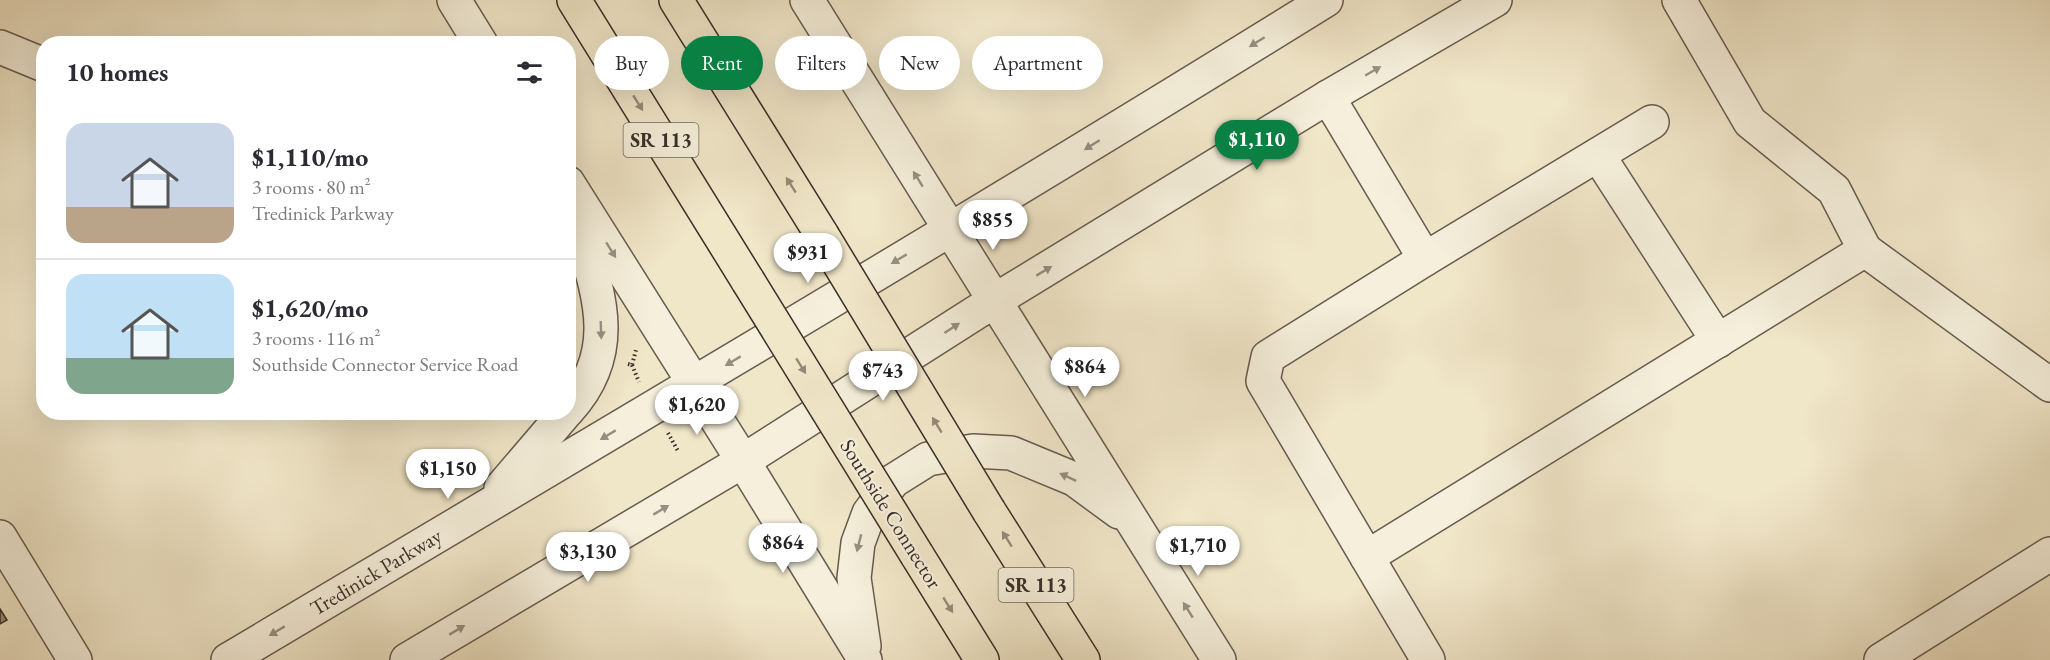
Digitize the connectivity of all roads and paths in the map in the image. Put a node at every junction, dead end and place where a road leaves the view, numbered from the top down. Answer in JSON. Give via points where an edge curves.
{"nodes":[{"id":1,"x":454,"y":0,"type":"edge"},
{"id":2,"x":574,"y":0,"type":"edge"},
{"id":3,"x":676,"y":0,"type":"edge"},
{"id":4,"x":807,"y":0,"type":"edge"},
{"id":5,"x":1326,"y":0,"type":"edge"},
{"id":6,"x":1496,"y":0,"type":"edge"},
{"id":7,"x":1679,"y":0,"type":"edge"},
{"id":8,"x":477,"y":36,"type":"edge"},
{"id":9,"x":0,"y":47,"type":"edge"},
{"id":10,"x":36,"y":62,"type":"edge"},
{"id":11,"x":1328,"y":98,"type":"junction"},
{"id":12,"x":1652,"y":122,"type":"dead end"},
{"id":13,"x":1598,"y":155,"type":"junction"},
{"id":14,"x":576,"y":196,"type":"edge"},
{"id":15,"x":576,"y":221,"type":"edge"},
{"id":16,"x":949,"y":228,"type":"junction"},
{"id":17,"x":1865,"y":250,"type":"junction"},
{"id":18,"x":1425,"y":259,"type":"junction"},
{"id":19,"x":994,"y":301,"type":"junction"},
{"id":20,"x":1718,"y":341,"type":"junction"},
{"id":21,"x":638,"y":343,"type":"dead end"},
{"id":22,"x":624,"y":364,"type":"dead end"},
{"id":23,"x":632,"y":365,"type":"junction"},
{"id":24,"x":694,"y":384,"type":"junction"},
{"id":25,"x":641,"y":385,"type":"dead end"},
{"id":26,"x":2050,"y":385,"type":"edge"},
{"id":27,"x":576,"y":398,"type":"edge"},
{"id":28,"x":559,"y":420,"type":"edge"},
{"id":29,"x":743,"y":461,"type":"junction"},
{"id":30,"x":484,"y":508,"type":"junction"},
{"id":31,"x":1133,"y":522,"type":"junction"},
{"id":32,"x":0,"y":537,"type":"edge"},
{"id":33,"x":2050,"y":554,"type":"edge"},
{"id":34,"x":1367,"y":557,"type":"junction"},
{"id":35,"x":75,"y":660,"type":"edge"},
{"id":36,"x":228,"y":660,"type":"edge"},
{"id":37,"x":406,"y":660,"type":"edge"},
{"id":38,"x":866,"y":660,"type":"edge"},
{"id":39,"x":982,"y":660,"type":"edge"},
{"id":40,"x":1083,"y":660,"type":"edge"},
{"id":41,"x":1220,"y":660,"type":"edge"},
{"id":42,"x":1428,"y":660,"type":"edge"},
{"id":43,"x":1881,"y":660,"type":"edge"}],
"edges":[{"from":1,"to":8,"type":"street"},
{"from":2,"to":39,"type":"highway","name":"Southside Connector","number":"SR 113","one_way":true,"bridge":true},
{"from":40,"to":3,"type":"highway","number":"SR 113","one_way":true,"bridge":true},
{"from":16,"to":4,"type":"street","one_way":true},
{"from":5,"to":16,"type":"street","name":"Tredinick Parkway","one_way":true,"via":[[1055,168]]},
{"from":11,"to":6,"type":"street","one_way":true},
{"from":7,"to":17,"type":"street","via":[[1750,122],[1834,190]]},
{"from":9,"to":10,"type":"street"},
{"from":11,"to":18,"type":"street"},
{"from":19,"to":11,"type":"street","one_way":true},
{"from":12,"to":13,"type":"street"},
{"from":13,"to":18,"type":"street"},
{"from":13,"to":20,"type":"street"},
{"from":14,"to":24,"type":"street","one_way":true},
{"from":15,"to":27,"type":"street","one_way":true,"via":[[601,311],[602,338],[595,371]]},
{"from":16,"to":19,"type":"street"},
{"from":16,"to":24,"type":"street","name":"Tredinick Parkway","one_way":true},
{"from":17,"to":20,"type":"street"},
{"from":17,"to":26,"type":"street"},
{"from":18,"to":34,"type":"street","via":[[1268,357],[1263,381]]},
{"from":29,"to":19,"type":"street","one_way":true},
{"from":19,"to":31,"type":"street"},
{"from":20,"to":34,"type":"street"},
{"from":21,"to":23,"type":"path"},
{"from":22,"to":23,"type":"path"},
{"from":23,"to":25,"type":"path"},
{"from":24,"to":29,"type":"street"},
{"from":24,"to":30,"type":"street","name":"Tredinick Parkway","one_way":true},
{"from":28,"to":30,"type":"street"},
{"from":37,"to":29,"type":"street","one_way":true},
{"from":29,"to":38,"type":"street"},
{"from":30,"to":36,"type":"street","name":"Tredinick Parkway","one_way":true},
{"from":31,"to":38,"type":"street","one_way":true,"via":[[1074,479],[1011,453],[973,451],[928,459],[893,481],[869,513],[858,543],[854,578]]},
{"from":41,"to":31,"type":"street","one_way":true},
{"from":32,"to":35,"type":"street"},
{"from":33,"to":43,"type":"street"},
{"from":34,"to":42,"type":"street"}]}
